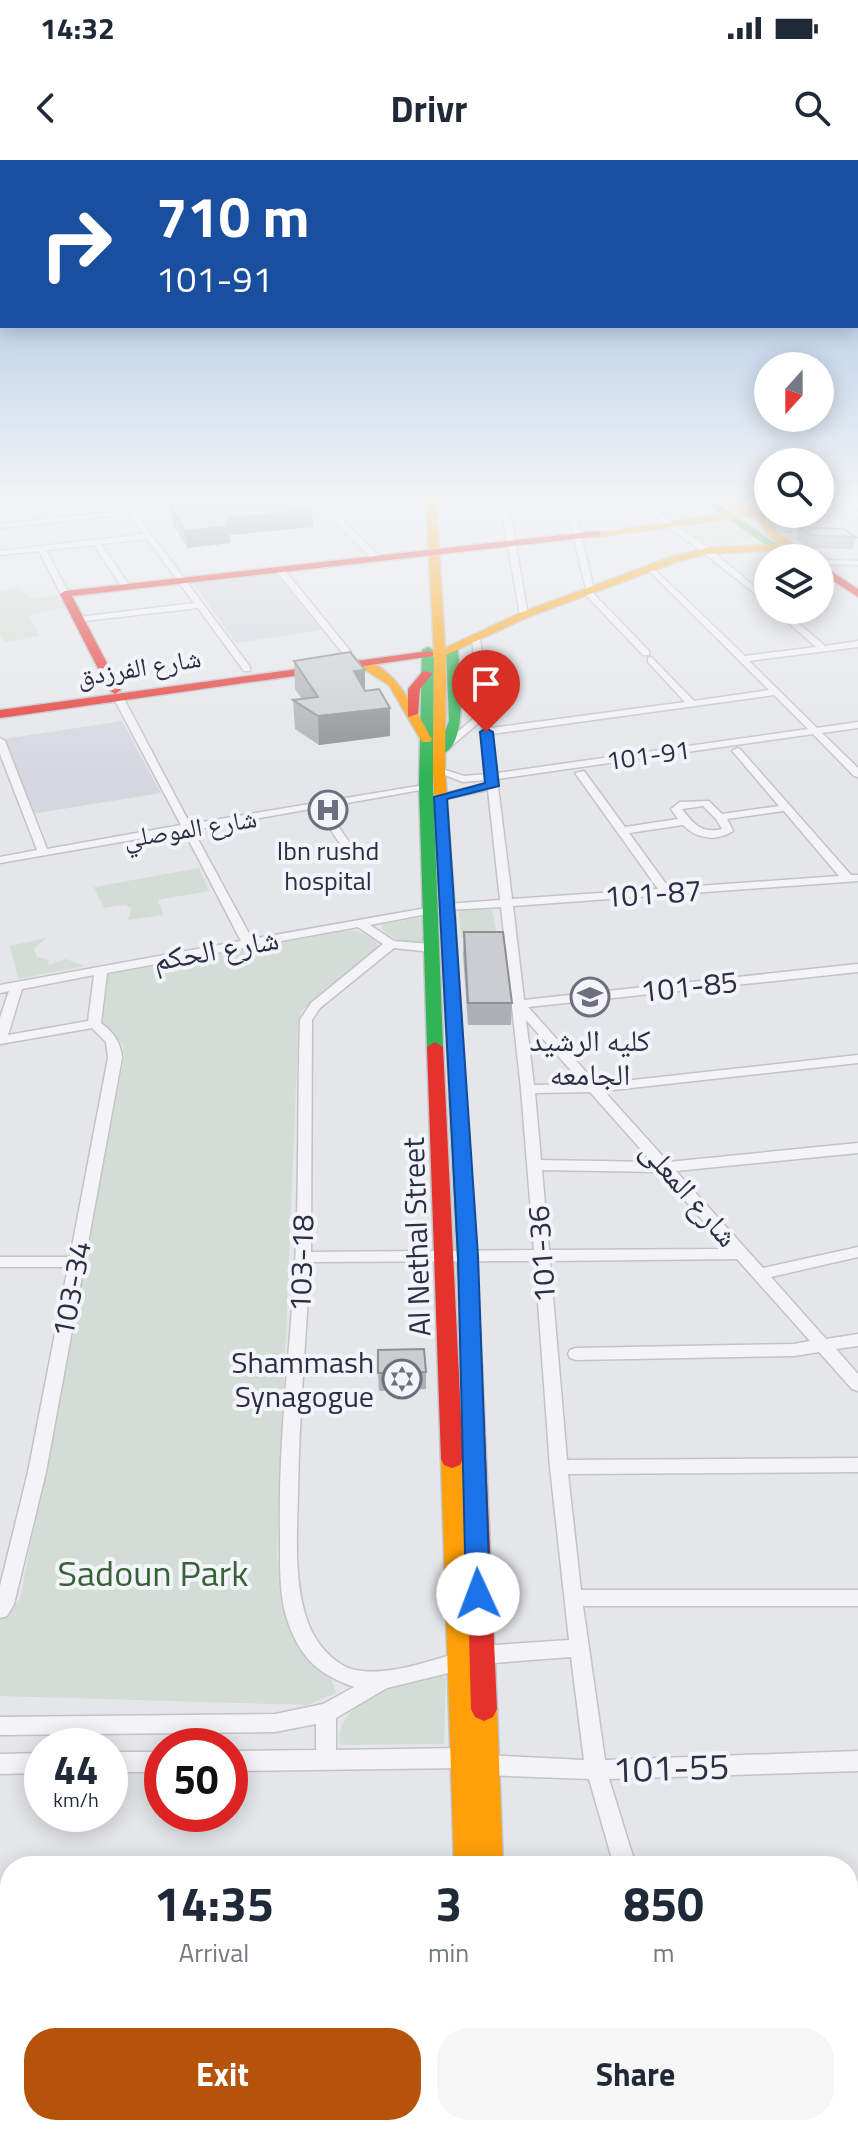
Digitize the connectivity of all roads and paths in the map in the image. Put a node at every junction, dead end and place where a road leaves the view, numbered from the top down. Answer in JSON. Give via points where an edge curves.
{"nodes":[{"id":1,"x":81,"y":592,"type":"edge"},
{"id":2,"x":191,"y":592,"type":"edge"},
{"id":3,"x":298,"y":592,"type":"edge"},
{"id":4,"x":430,"y":592,"type":"edge"},
{"id":5,"x":520,"y":592,"type":"edge"},
{"id":6,"x":585,"y":592,"type":"edge"},
{"id":7,"x":589,"y":592,"type":"edge"},
{"id":8,"x":676,"y":592,"type":"edge"},
{"id":9,"x":65,"y":594,"type":"joint"},
{"id":10,"x":200,"y":605,"type":"junction"},
{"id":11,"x":524,"y":615,"type":"junction"},
{"id":12,"x":79,"y":620,"type":"junction"},
{"id":13,"x":795,"y":624,"type":"edge"},
{"id":14,"x":476,"y":639,"type":"junction"},
{"id":15,"x":858,"y":644,"type":"edge"},
{"id":16,"x":824,"y":649,"type":"junction"},
{"id":17,"x":436,"y":655,"type":"junction"},
{"id":18,"x":353,"y":658,"type":"junction"},
{"id":19,"x":744,"y":659,"type":"junction"},
{"id":20,"x":247,"y":669,"type":"junction"},
{"id":21,"x":777,"y":692,"type":"junction"},
{"id":22,"x":117,"y":694,"type":"junction"},
{"id":23,"x":692,"y":704,"type":"junction"},
{"id":24,"x":0,"y":712,"type":"edge"},
{"id":25,"x":485,"y":713,"type":"junction"},
{"id":26,"x":412,"y":714,"type":"junction"},
{"id":27,"x":858,"y":725,"type":"edge"},
{"id":28,"x":486,"y":732,"type":"junction"},
{"id":29,"x":819,"y":734,"type":"junction"},
{"id":30,"x":858,"y":734,"type":"edge"},
{"id":31,"x":426,"y":739,"type":"junction"},
{"id":32,"x":0,"y":741,"type":"edge"},
{"id":33,"x":737,"y":751,"type":"junction"},
{"id":34,"x":442,"y":757,"type":"junction"},
{"id":35,"x":580,"y":773,"type":"junction"},
{"id":36,"x":858,"y":774,"type":"edge"},
{"id":37,"x":492,"y":782,"type":"junction"},
{"id":38,"x":432,"y":796,"type":"junction"},
{"id":39,"x":381,"y":797,"type":"junction"},
{"id":40,"x":320,"y":807,"type":"junction"},
{"id":41,"x":786,"y":808,"type":"junction"},
{"id":42,"x":720,"y":817,"type":"junction"},
{"id":43,"x":685,"y":821,"type":"junction"},
{"id":44,"x":188,"y":829,"type":"junction"},
{"id":45,"x":622,"y":831,"type":"junction"},
{"id":46,"x":43,"y":853,"type":"junction"},
{"id":47,"x":355,"y":858,"type":"dead end"},
{"id":48,"x":0,"y":860,"type":"edge"},
{"id":49,"x":853,"y":879,"type":"edge"},
{"id":50,"x":666,"y":892,"type":"junction"},
{"id":51,"x":505,"y":903,"type":"junction"},
{"id":52,"x":439,"y":908,"type":"junction"},
{"id":53,"x":361,"y":924,"type":"junction"},
{"id":54,"x":248,"y":943,"type":"junction"},
{"id":55,"x":391,"y":944,"type":"junction"},
{"id":56,"x":431,"y":948,"type":"junction"},
{"id":57,"x":858,"y":968,"type":"edge"},
{"id":58,"x":101,"y":972,"type":"junction"},
{"id":59,"x":16,"y":987,"type":"junction"},
{"id":60,"x":0,"y":989,"type":"edge"},
{"id":61,"x":519,"y":1004,"type":"junction"},
{"id":62,"x":94,"y":1024,"type":"junction"},
{"id":63,"x":0,"y":1040,"type":"edge"},
{"id":64,"x":858,"y":1059,"type":"edge"},
{"id":65,"x":597,"y":1088,"type":"junction"},
{"id":66,"x":528,"y":1089,"type":"junction"},
{"id":67,"x":858,"y":1148,"type":"edge"},
{"id":68,"x":534,"y":1165,"type":"junction"},
{"id":69,"x":667,"y":1167,"type":"junction"},
{"id":70,"x":858,"y":1252,"type":"edge"},
{"id":71,"x":743,"y":1254,"type":"junction"},
{"id":72,"x":468,"y":1256,"type":"junction"},
{"id":73,"x":541,"y":1256,"type":"junction"},
{"id":74,"x":303,"y":1257,"type":"junction"},
{"id":75,"x":445,"y":1257,"type":"junction"},
{"id":76,"x":0,"y":1262,"type":"edge"},
{"id":77,"x":76,"y":1262,"type":"junction"},
{"id":78,"x":761,"y":1274,"type":"junction"},
{"id":79,"x":858,"y":1340,"type":"edge"},
{"id":80,"x":824,"y":1346,"type":"junction"},
{"id":81,"x":576,"y":1354,"type":"dead end"},
{"id":82,"x":858,"y":1385,"type":"edge"},
{"id":83,"x":858,"y":1465,"type":"edge"},
{"id":84,"x":559,"y":1467,"type":"junction"},
{"id":85,"x":573,"y":1598,"type":"junction"},
{"id":86,"x":858,"y":1598,"type":"edge"},
{"id":87,"x":0,"y":1610,"type":"edge"},
{"id":88,"x":580,"y":1648,"type":"junction"},
{"id":89,"x":480,"y":1655,"type":"junction"},
{"id":90,"x":457,"y":1662,"type":"junction"},
{"id":91,"x":380,"y":1682,"type":"junction"},
{"id":92,"x":326,"y":1713,"type":"junction"},
{"id":93,"x":0,"y":1726,"type":"edge"},
{"id":94,"x":462,"y":1758,"type":"junction"},
{"id":95,"x":326,"y":1760,"type":"junction"},
{"id":96,"x":248,"y":1761,"type":"edge"},
{"id":97,"x":858,"y":1761,"type":"edge"},
{"id":98,"x":24,"y":1763,"type":"edge"},
{"id":99,"x":0,"y":1764,"type":"edge"},
{"id":100,"x":485,"y":1765,"type":"junction"},
{"id":101,"x":596,"y":1770,"type":"junction"},
{"id":102,"x":467,"y":1856,"type":"edge"},
{"id":103,"x":489,"y":1856,"type":"edge"},
{"id":104,"x":622,"y":1856,"type":"edge"}],
"edges":[{"from":1,"to":9,"type":"main road"},
{"from":2,"to":10,"type":"street"},
{"from":3,"to":18,"type":"street"},
{"from":4,"to":17,"type":"main road"},
{"from":5,"to":11,"type":"street"},
{"from":6,"to":11,"type":"main road"},
{"from":7,"to":23,"type":"street"},
{"from":8,"to":19,"type":"street"},
{"from":9,"to":12,"type":"main road"},
{"from":10,"to":12,"type":"street"},
{"from":10,"to":20,"type":"street"},
{"from":11,"to":14,"type":"main road"},
{"from":12,"to":22,"type":"main road"},
{"from":13,"to":16,"type":"street"},
{"from":14,"to":17,"type":"main road"},
{"from":14,"to":25,"type":"street","name":"101-36"},
{"from":15,"to":16,"type":"street"},
{"from":16,"to":19,"type":"street"},
{"from":17,"to":18,"type":"main road","name":"شارع الفرزدق"},
{"from":17,"to":26,"type":"main road","via":[[414,689]]},
{"from":17,"to":31,"type":"main road","name":"Al Nethal Street"},
{"from":17,"to":34,"type":"main road","via":[[447,690]]},
{"from":18,"to":20,"type":"main road","name":"شارع الفرزدق"},
{"from":18,"to":22,"type":"main road","name":"شارع الفرزدق"},
{"from":18,"to":26,"type":"main road","via":[[392,678]]},
{"from":19,"to":21,"type":"street"},
{"from":20,"to":22,"type":"main road","name":"شارع الفرزدق"},
{"from":21,"to":23,"type":"street"},
{"from":21,"to":29,"type":"street"},
{"from":22,"to":24,"type":"main road","name":"شارع الفرزدق"},
{"from":22,"to":44,"type":"street"},
{"from":23,"to":28,"type":"street"},
{"from":25,"to":28,"type":"street","name":"101-36"},
{"from":25,"to":34,"type":"street"},
{"from":26,"to":31,"type":"main road"},
{"from":27,"to":29,"type":"street","name":"101-91"},
{"from":28,"to":37,"type":"street","name":"101-36"},
{"from":29,"to":30,"type":"street","name":"101-91"},
{"from":29,"to":33,"type":"street","name":"101-91"},
{"from":29,"to":36,"type":"street"},
{"from":29,"to":37,"type":"street","name":"101-91"},
{"from":31,"to":38,"type":"main road","name":"Al Nethal Street"},
{"from":32,"to":46,"type":"street"},
{"from":33,"to":35,"type":"street","name":"101-91"},
{"from":33,"to":41,"type":"street"},
{"from":34,"to":37,"type":"street","name":"101-91","via":[[463,779]]},
{"from":34,"to":38,"type":"main road"},
{"from":35,"to":37,"type":"street","name":"101-91"},
{"from":35,"to":45,"type":"street"},
{"from":37,"to":38,"type":"street","name":"101-91"},
{"from":37,"to":51,"type":"street","name":"101-36"},
{"from":38,"to":39,"type":"street","name":"شارع الموصلي"},
{"from":38,"to":39,"type":"street","name":"شارع الموصلي"},
{"from":38,"to":52,"type":"main road","name":"Al Nethal Street"},
{"from":39,"to":40,"type":"street","name":"شارع الموصلي"},
{"from":40,"to":44,"type":"street","name":"شارع الموصلي"},
{"from":40,"to":47,"type":"street"},
{"from":41,"to":42,"type":"street"},
{"from":41,"to":49,"type":"street"},
{"from":42,"to":43,"type":"street","via":[[728,831],[705,836]]},
{"from":42,"to":43,"type":"street","via":[[705,803],[676,807]]},
{"from":43,"to":45,"type":"street"},
{"from":44,"to":46,"type":"street","name":"شارع الموصلي"},
{"from":44,"to":54,"type":"street"},
{"from":45,"to":50,"type":"street"},
{"from":46,"to":48,"type":"street","name":"شارع الموصلي"},
{"from":49,"to":50,"type":"street","name":"101-87"},
{"from":50,"to":51,"type":"street","name":"101-87"},
{"from":51,"to":52,"type":"street","name":"101-87"},
{"from":51,"to":61,"type":"street","name":"101-36"},
{"from":52,"to":53,"type":"street","name":"شارع الحكم"},
{"from":52,"to":56,"type":"main road","name":"Al Nethal Street"},
{"from":52,"to":72,"type":"main road"},
{"from":53,"to":54,"type":"street","name":"شارع الحكم"},
{"from":53,"to":55,"type":"street"},
{"from":54,"to":58,"type":"street","name":"شارع الحكم"},
{"from":55,"to":56,"type":"street"},
{"from":55,"to":74,"type":"street","name":"103-18","via":[[315,1006],[306,1020]]},
{"from":56,"to":75,"type":"main road","name":"Al Nethal Street"},
{"from":57,"to":61,"type":"street","name":"101-85"},
{"from":58,"to":59,"type":"street","name":"شارع الحكم"},
{"from":58,"to":62,"type":"street"},
{"from":59,"to":60,"type":"street","name":"شارع الحكم"},
{"from":59,"to":63,"type":"street"},
{"from":61,"to":65,"type":"street","name":"شارع المعلى"},
{"from":61,"to":66,"type":"street","name":"101-36"},
{"from":62,"to":63,"type":"street"},
{"from":62,"to":77,"type":"street","name":"103-34","via":[[116,1046]]},
{"from":64,"to":65,"type":"street"},
{"from":65,"to":66,"type":"street"},
{"from":65,"to":69,"type":"street","name":"شارع المعلى"},
{"from":66,"to":68,"type":"street","name":"101-36"},
{"from":67,"to":69,"type":"street"},
{"from":68,"to":69,"type":"street"},
{"from":68,"to":73,"type":"street","name":"101-36"},
{"from":69,"to":71,"type":"street","name":"شارع المعلى"},
{"from":70,"to":78,"type":"street"},
{"from":71,"to":73,"type":"street"},
{"from":71,"to":78,"type":"street","name":"شارع المعلى"},
{"from":72,"to":73,"type":"street"},
{"from":72,"to":75,"type":"street"},
{"from":72,"to":89,"type":"main road"},
{"from":73,"to":84,"type":"street","name":"101-36"},
{"from":74,"to":75,"type":"street"},
{"from":74,"to":91,"type":"street","name":"103-18","via":[[288,1573],[303,1638],[322,1661],[353,1678]]},
{"from":75,"to":90,"type":"main road","name":"Al Nethal Street"},
{"from":76,"to":77,"type":"street"},
{"from":77,"to":87,"type":"street","name":"103-34","via":[[37,1472]]},
{"from":78,"to":80,"type":"street","name":"شارع المعلى"},
{"from":79,"to":80,"type":"street"},
{"from":80,"to":81,"type":"street"},
{"from":80,"to":82,"type":"street","name":"شارع المعلى"},
{"from":83,"to":84,"type":"street"},
{"from":84,"to":85,"type":"street","name":"101-36"},
{"from":85,"to":86,"type":"street"},
{"from":85,"to":88,"type":"street","name":"101-36"},
{"from":88,"to":89,"type":"street"},
{"from":88,"to":101,"type":"street","name":"101-36"},
{"from":89,"to":100,"type":"main road"},
{"from":90,"to":91,"type":"street","name":"103-18"},
{"from":90,"to":94,"type":"main road","name":"Al Nethal Street"},
{"from":91,"to":92,"type":"street"},
{"from":92,"to":93,"type":"street","via":[[275,1723]]},
{"from":92,"to":95,"type":"street"},
{"from":94,"to":95,"type":"street"},
{"from":94,"to":102,"type":"main road","name":"Al Nethal Street"},
{"from":95,"to":96,"type":"street"},
{"from":97,"to":101,"type":"street","name":"101-55"},
{"from":98,"to":99,"type":"street"},
{"from":100,"to":101,"type":"street","name":"101-55"},
{"from":100,"to":103,"type":"main road"},
{"from":101,"to":104,"type":"street","name":"101-36"}]}
